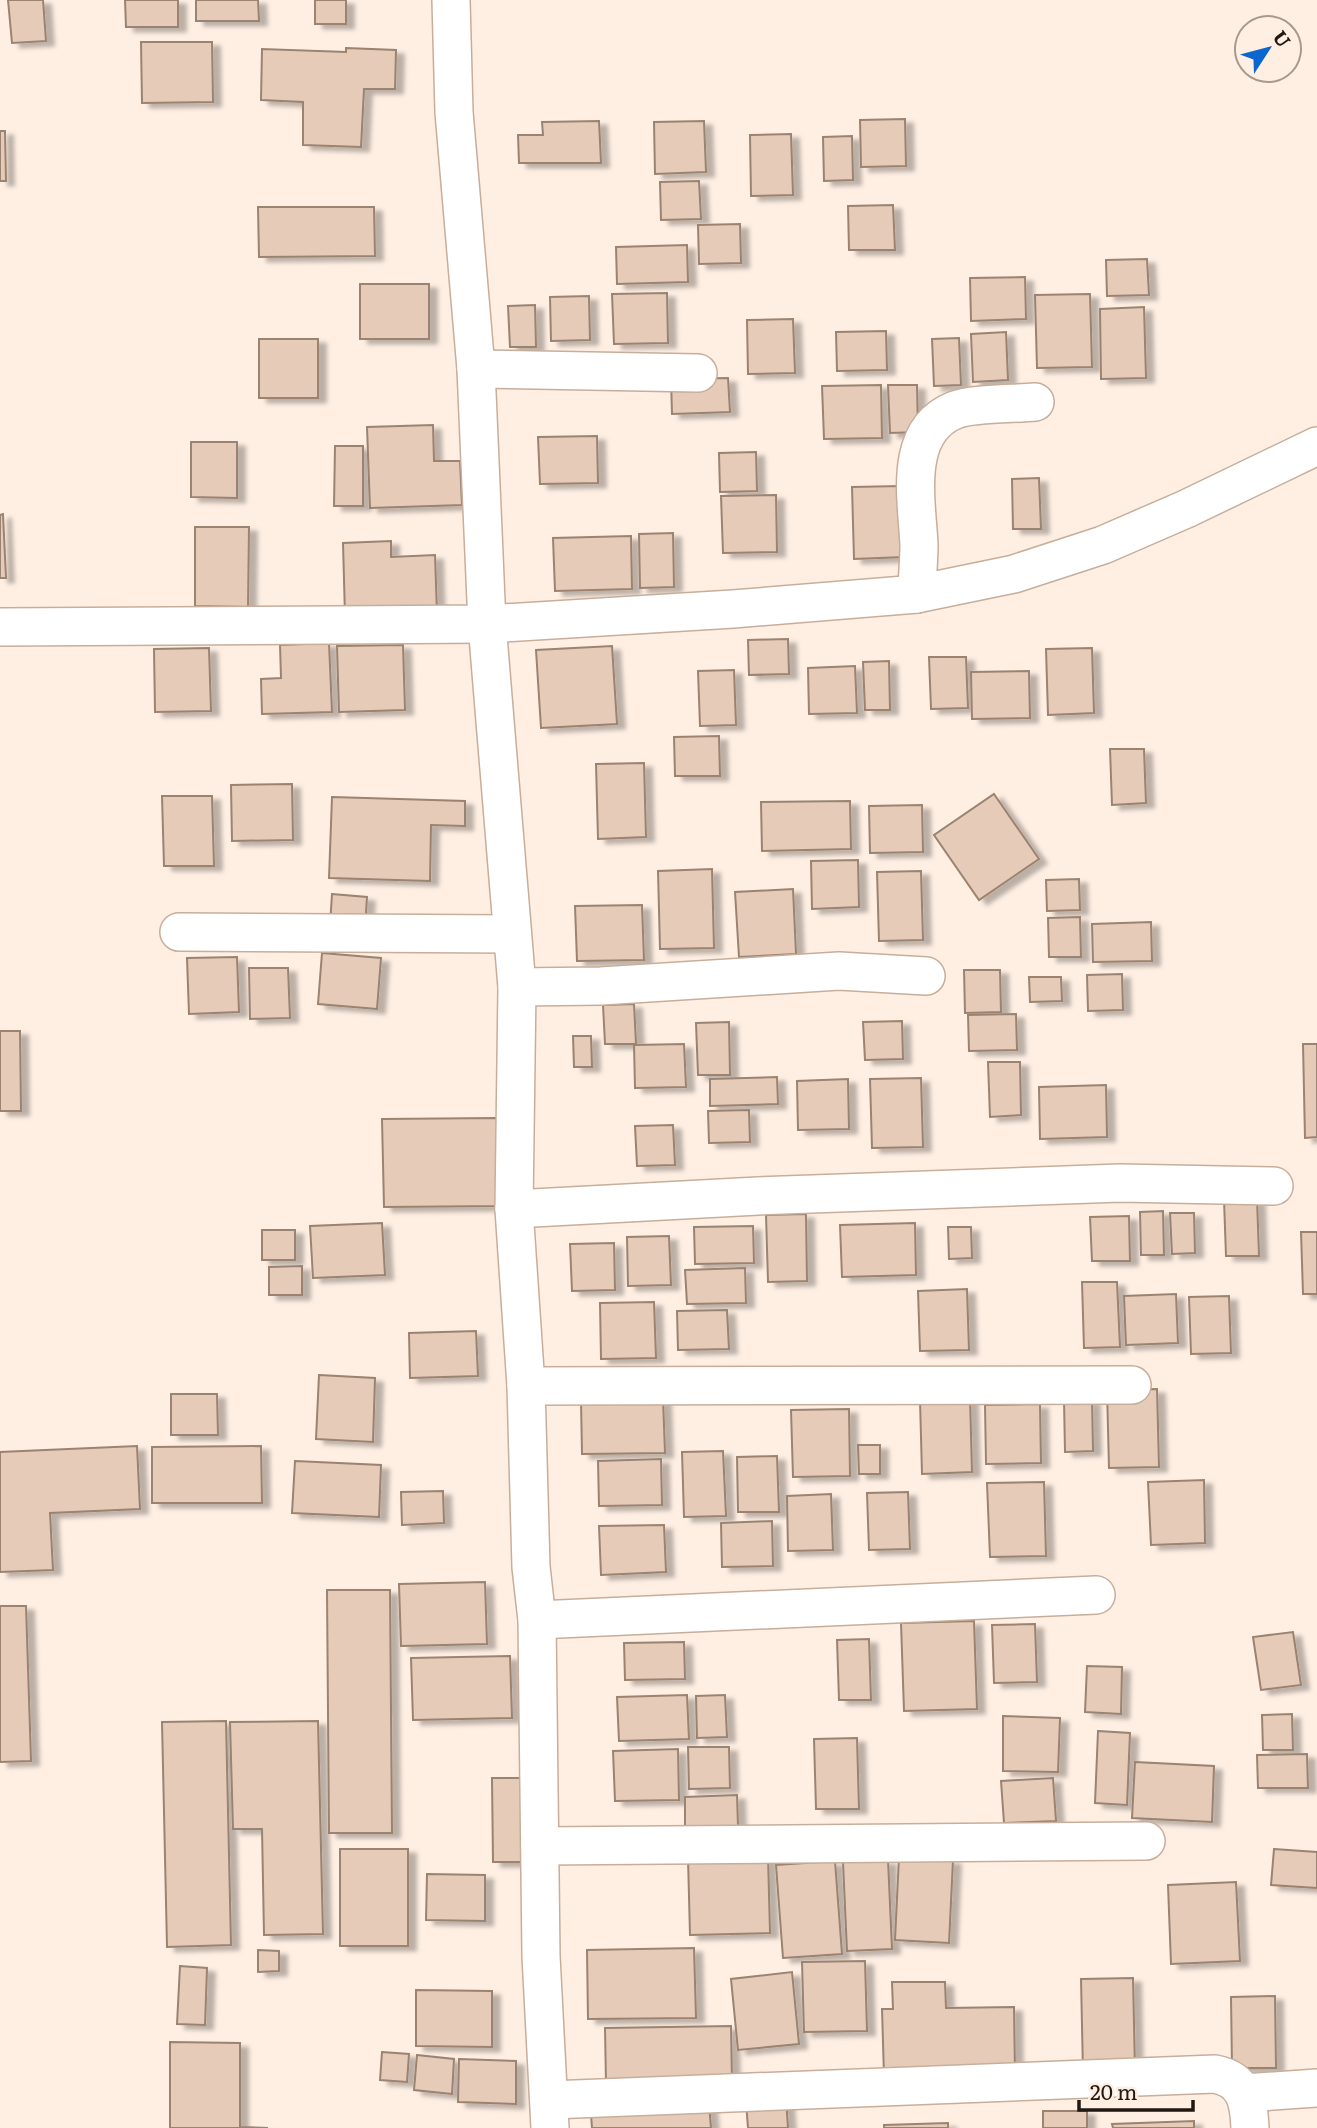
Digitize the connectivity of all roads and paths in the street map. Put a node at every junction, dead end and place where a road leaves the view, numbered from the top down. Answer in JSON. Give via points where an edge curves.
{"nodes":[{"id":1,"x":451,"y":0,"type":"edge"},
{"id":2,"x":476,"y":369,"type":"junction"},
{"id":3,"x":698,"y":373,"type":"dead end"},
{"id":4,"x":1035,"y":402,"type":"dead end"},
{"id":5,"x":1317,"y":446,"type":"edge"},
{"id":6,"x":916,"y":594,"type":"junction"},
{"id":7,"x":487,"y":624,"type":"junction"},
{"id":8,"x":0,"y":627,"type":"edge"},
{"id":9,"x":179,"y":932,"type":"dead end"},
{"id":10,"x":511,"y":934,"type":"junction"},
{"id":11,"x":926,"y":976,"type":"dead end"},
{"id":12,"x":517,"y":987,"type":"junction"},
{"id":13,"x":1274,"y":1186,"type":"dead end"},
{"id":14,"x":514,"y":1209,"type":"junction"},
{"id":15,"x":1132,"y":1385,"type":"dead end"},
{"id":16,"x":526,"y":1386,"type":"junction"},
{"id":17,"x":1096,"y":1595,"type":"dead end"},
{"id":18,"x":537,"y":1620,"type":"junction"},
{"id":19,"x":1146,"y":1841,"type":"dead end"},
{"id":20,"x":540,"y":1846,"type":"junction"},
{"id":21,"x":1317,"y":2088,"type":"edge"},
{"id":22,"x":1244,"y":2093,"type":"junction"},
{"id":23,"x":550,"y":2114,"type":"edge"},
{"id":24,"x":1250,"y":2128,"type":"edge"}],
"edges":[{"from":1,"to":2,"type":"street","via":[[454,112]]},
{"from":2,"to":3,"type":"street"},
{"from":2,"to":7,"type":"street"},
{"from":4,"to":6,"type":"street","via":[[958,408],[929,430],[920,448],[915,487]]},
{"from":5,"to":6,"type":"street","via":[[1103,545],[1014,574]]},
{"from":6,"to":7,"type":"street"},
{"from":7,"to":8,"type":"street"},
{"from":7,"to":10,"type":"street"},
{"from":9,"to":10,"type":"street"},
{"from":10,"to":12,"type":"street"},
{"from":11,"to":12,"type":"street","via":[[839,971]]},
{"from":12,"to":14,"type":"street"},
{"from":13,"to":14,"type":"street","via":[[1120,1183]]},
{"from":14,"to":16,"type":"street"},
{"from":15,"to":16,"type":"street"},
{"from":16,"to":18,"type":"street","via":[[531,1567]]},
{"from":17,"to":18,"type":"street"},
{"from":18,"to":20,"type":"street"},
{"from":19,"to":20,"type":"street"},
{"from":20,"to":23,"type":"street"},
{"from":21,"to":22,"type":"street"},
{"from":22,"to":23,"type":"street","via":[[1233,2081],[1215,2074]]},
{"from":22,"to":24,"type":"street"}]}
